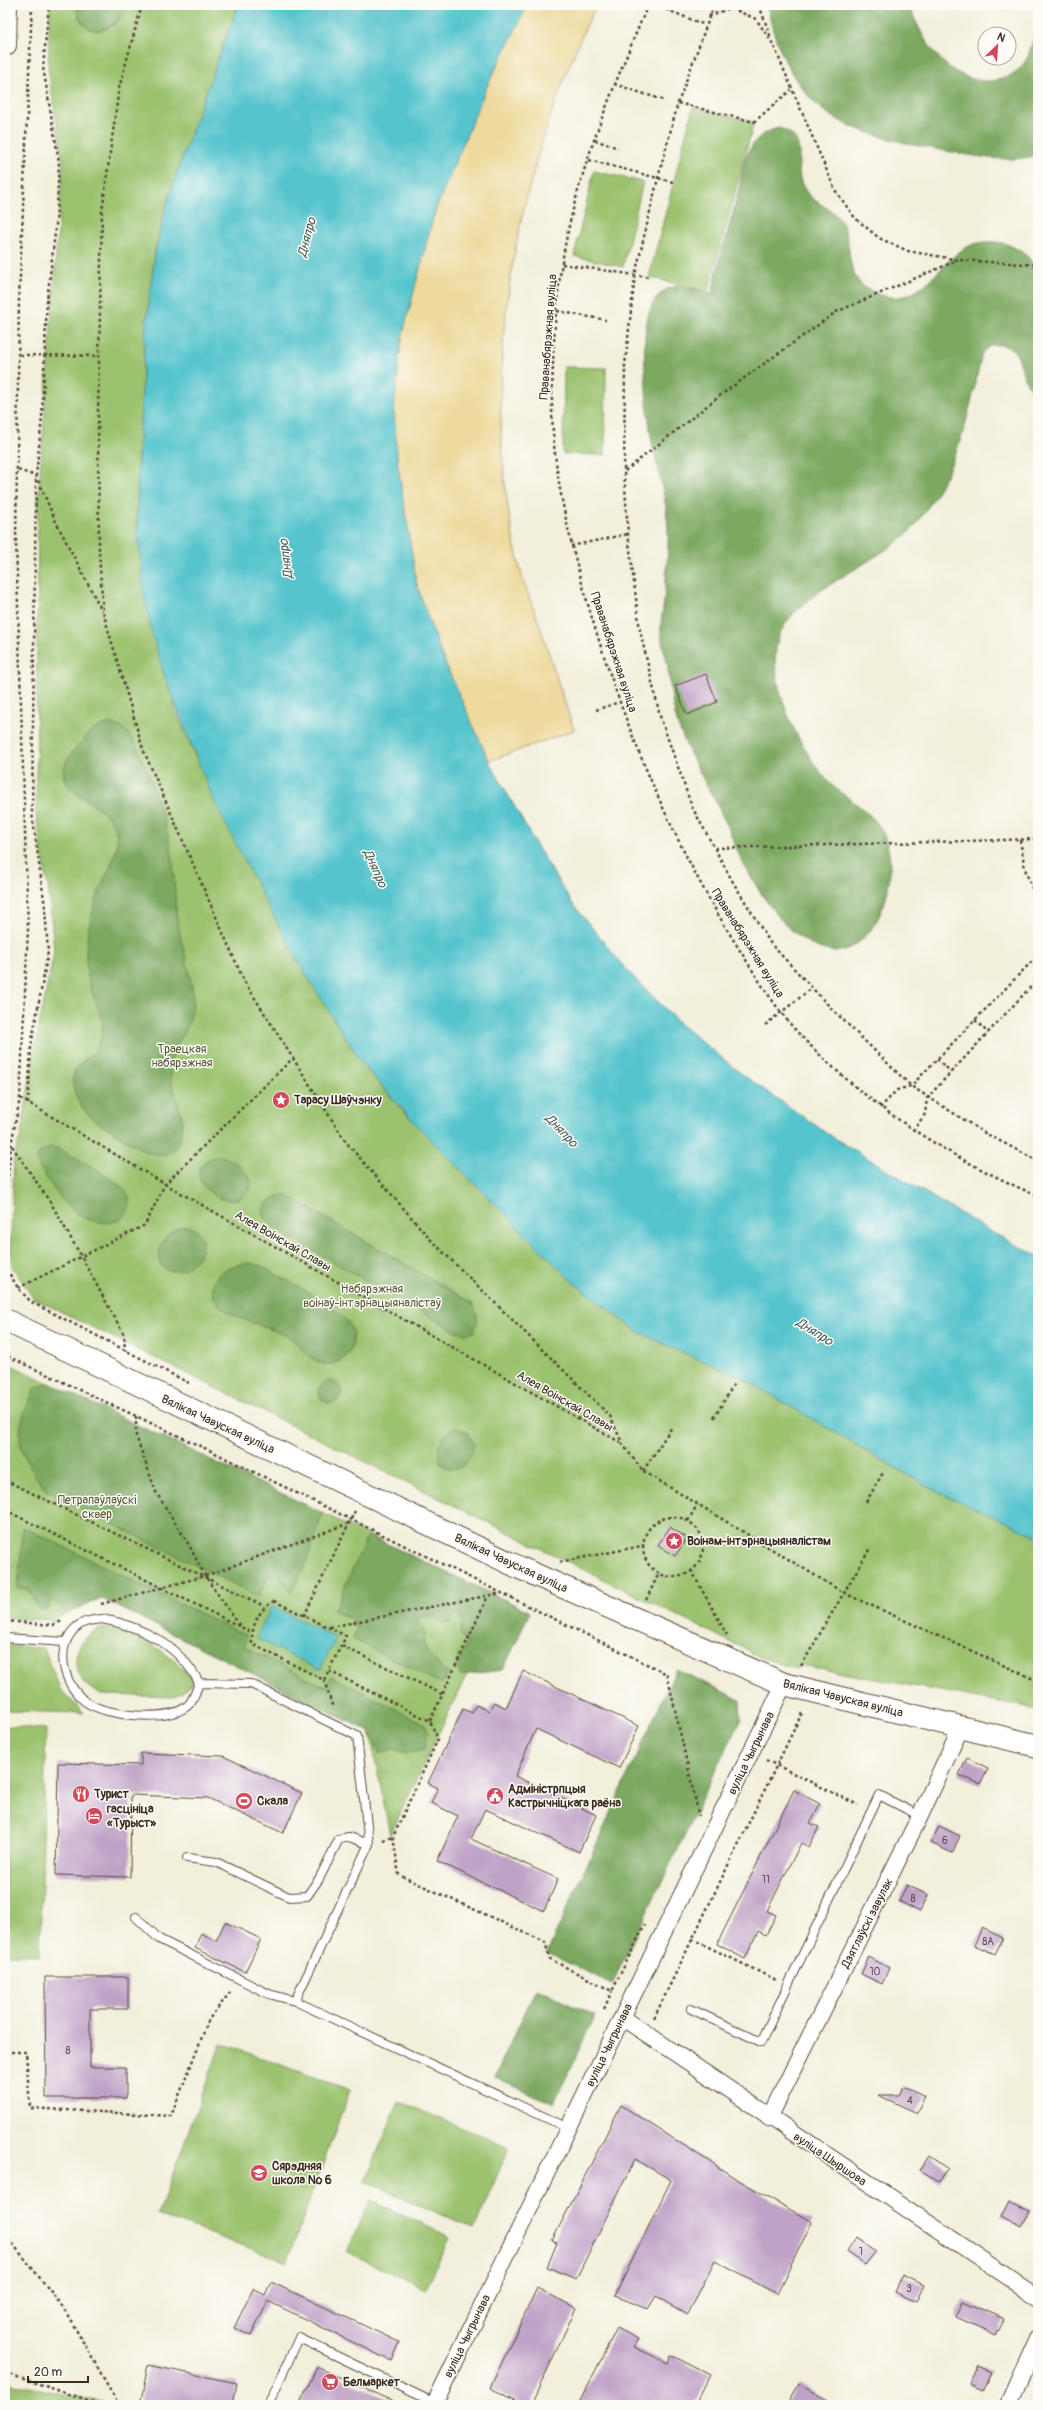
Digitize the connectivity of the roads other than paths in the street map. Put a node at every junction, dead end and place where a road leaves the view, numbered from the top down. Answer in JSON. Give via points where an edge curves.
{"nodes":[{"id":1,"x":6,"y":5,"type":"edge"},
{"id":2,"x":5,"y":12,"type":"edge"},
{"id":3,"x":5,"y":45,"type":"edge"},
{"id":4,"x":5,"y":1320,"type":"edge"},
{"id":5,"x":5,"y":1638,"type":"edge"},
{"id":6,"x":65,"y":1642,"type":"junction"},
{"id":7,"x":791,"y":1679,"type":"junction"},
{"id":8,"x":199,"y":1683,"type":"junction"},
{"id":9,"x":962,"y":1727,"type":"junction"},
{"id":10,"x":1038,"y":1746,"type":"edge"},
{"id":11,"x":920,"y":1816,"type":"junction"},
{"id":12,"x":369,"y":1844,"type":"junction"},
{"id":13,"x":187,"y":1858,"type":"dead end"},
{"id":14,"x":136,"y":1917,"type":"dead end"},
{"id":15,"x":295,"y":2001,"type":"junction"},
{"id":16,"x":691,"y":2009,"type":"dead end"},
{"id":17,"x":623,"y":2018,"type":"junction"},
{"id":18,"x":769,"y":2118,"type":"junction"},
{"id":19,"x":568,"y":2128,"type":"junction"},
{"id":20,"x":1038,"y":2297,"type":"edge"},
{"id":21,"x":1038,"y":2338,"type":"edge"},
{"id":22,"x":435,"y":2404,"type":"edge"},
{"id":23,"x":268,"y":2405,"type":"edge"},
{"id":24,"x":1008,"y":2405,"type":"edge"}],
"edges":[{"from":1,"to":2,"type":"main road"},
{"from":2,"to":3,"type":"main road"},
{"from":4,"to":7,"type":"main road","name":"Вялікая Чавуская вуліца","via":[[520,1568]]},
{"from":5,"to":6,"type":"lane"},
{"from":6,"to":8,"type":"lane","via":[[79,1625],[88,1621],[102,1619],[123,1623],[146,1633],[175,1652],[185,1661]]},
{"from":6,"to":8,"type":"lane","via":[[64,1670],[69,1682],[86,1702],[100,1709],[135,1716],[171,1712],[186,1707]]},
{"from":7,"to":9,"type":"main road","name":"Вялікая Чавуская вуліца","via":[[811,1692]]},
{"from":7,"to":17,"type":"street","name":"вуліца Чыгрынава","via":[[751,1752]]},
{"from":8,"to":12,"type":"lane","via":[[251,1684],[357,1736]]},
{"from":9,"to":10,"type":"main road","name":"Вялікая Чавуская вуліца"},
{"from":9,"to":11,"type":"street","name":"Дзятлаўскі завулак"},
{"from":11,"to":16,"type":"lane","via":[[879,1795],[760,2042]]},
{"from":11,"to":18,"type":"street","name":"Дзятлаўскі завулак"},
{"from":12,"to":13,"type":"lane","via":[[349,1837],[339,1839],[320,1879],[307,1896],[289,1897],[216,1862]]},
{"from":12,"to":15,"type":"lane"},
{"from":14,"to":15,"type":"lane","via":[[159,1938],[269,1994]]},
{"from":15,"to":19,"type":"lane"},
{"from":17,"to":18,"type":"street","name":"вуліца Шыршова"},
{"from":17,"to":19,"type":"street","name":"вуліца Чыгрынава"},
{"from":18,"to":20,"type":"street","name":"вуліца Шыршова"},
{"from":19,"to":22,"type":"street","name":"вуліца Чыгрынава"},
{"from":21,"to":24,"type":"street"},
{"from":22,"to":23,"type":"lane","via":[[299,2338]]}]}
